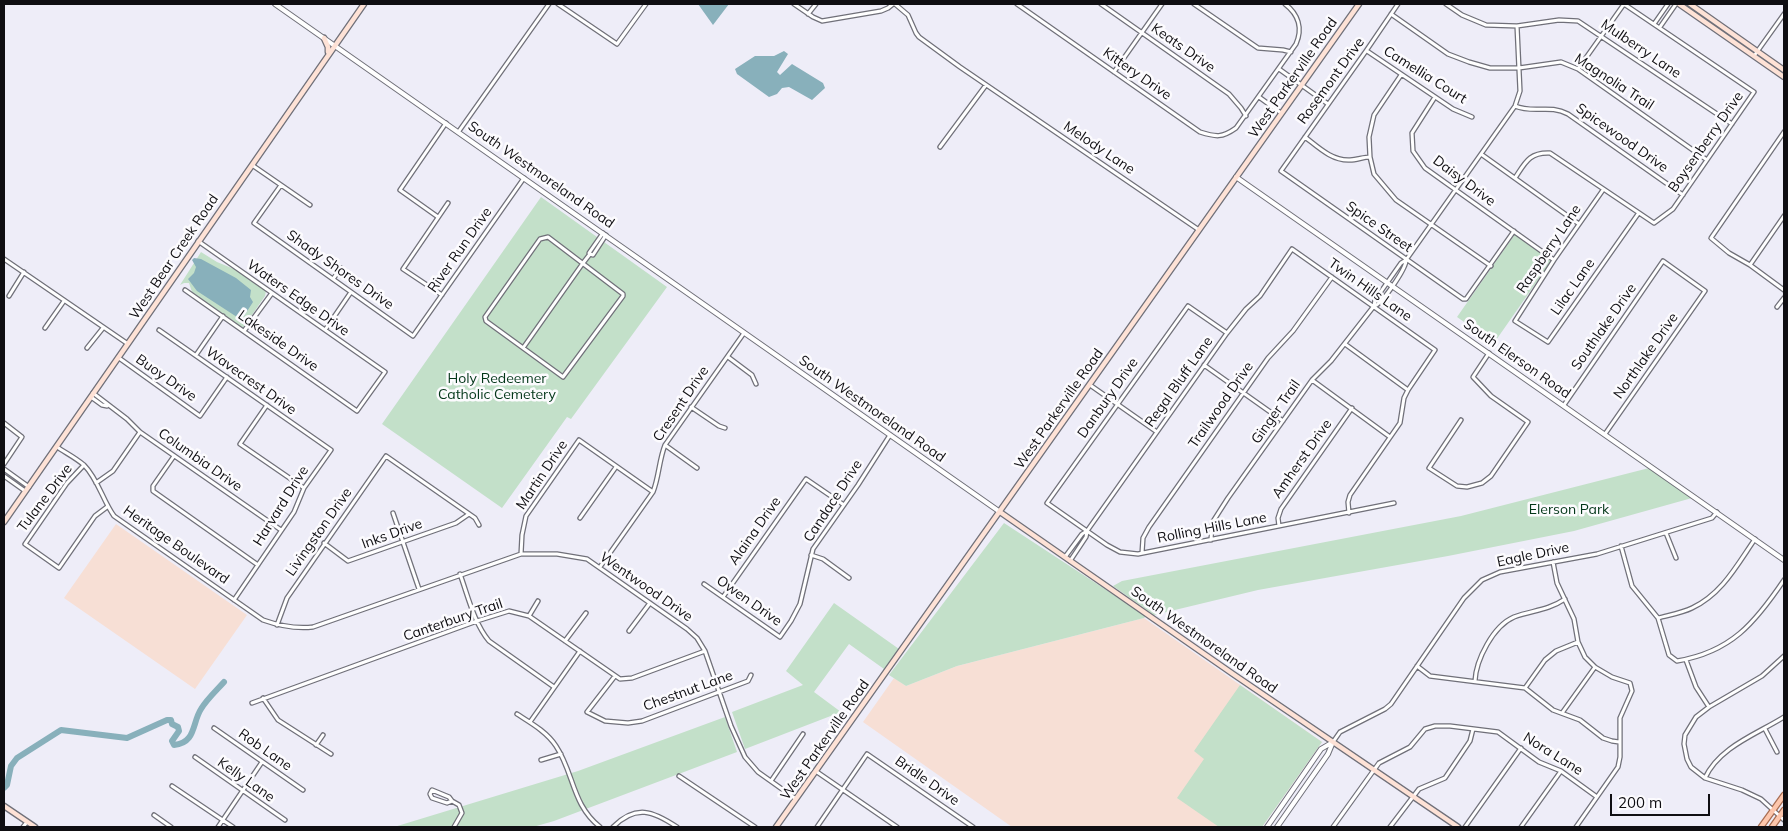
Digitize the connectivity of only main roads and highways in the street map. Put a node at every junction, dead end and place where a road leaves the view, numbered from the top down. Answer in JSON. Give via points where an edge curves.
{"nodes":[{"id":1,"x":364,"y":4,"type":"edge"},
{"id":2,"x":1359,"y":4,"type":"edge"},
{"id":3,"x":1678,"y":4,"type":"edge"},
{"id":4,"x":1690,"y":4,"type":"edge"},
{"id":5,"x":324,"y":38,"type":"road end"},
{"id":6,"x":326,"y":58,"type":"junction"},
{"id":7,"x":1784,"y":70,"type":"edge"},
{"id":8,"x":1784,"y":77,"type":"edge"},
{"id":9,"x":1000,"y":512,"type":"junction"},
{"id":10,"x":4,"y":522,"type":"edge"},
{"id":11,"x":1784,"y":795,"type":"edge"},
{"id":12,"x":4,"y":806,"type":"edge"},
{"id":13,"x":1784,"y":811,"type":"edge"},
{"id":14,"x":35,"y":827,"type":"edge"},
{"id":15,"x":776,"y":827,"type":"edge"},
{"id":16,"x":1458,"y":827,"type":"edge"},
{"id":17,"x":1762,"y":827,"type":"edge"},
{"id":18,"x":1772,"y":827,"type":"edge"}],
"edges":[{"from":1,"to":6,"type":"main road","name":"West Bear Creek Road"},
{"from":2,"to":9,"type":"main road","name":"West Parkerville Road"},
{"from":3,"to":8,"type":"main road"},
{"from":4,"to":7,"type":"main road"},
{"from":5,"to":6,"type":"main road","via":[[328,47]]},
{"from":6,"to":10,"type":"main road","name":"West Bear Creek Road"},
{"from":9,"to":15,"type":"main road","name":"West Parkerville Road"},
{"from":9,"to":16,"type":"main road","name":"South Westmoreland Road"},
{"from":11,"to":17,"type":"main road"},
{"from":12,"to":14,"type":"main road"},
{"from":13,"to":18,"type":"main road"}]}
